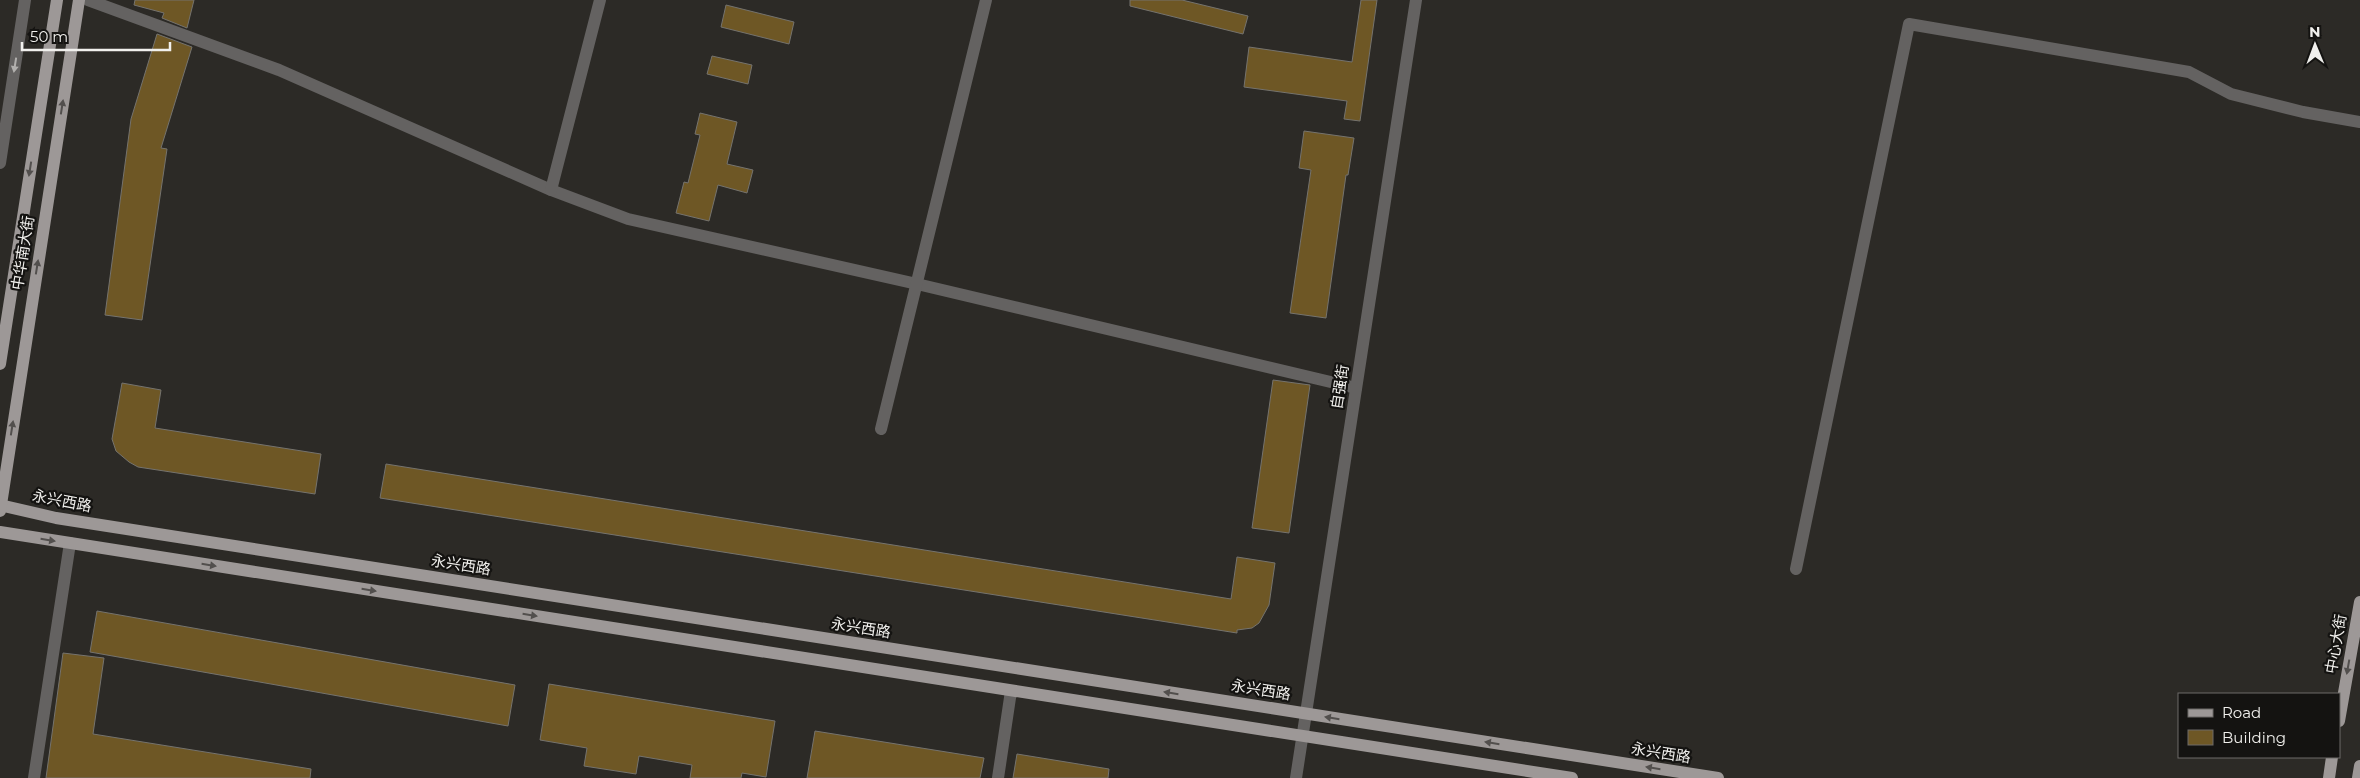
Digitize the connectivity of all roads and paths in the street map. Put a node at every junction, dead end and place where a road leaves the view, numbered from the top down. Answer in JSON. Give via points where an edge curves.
{"nodes":[{"id":1,"x":25,"y":0,"type":"edge"},
{"id":2,"x":57,"y":0,"type":"edge"},
{"id":3,"x":79,"y":0,"type":"edge"},
{"id":4,"x":88,"y":0,"type":"edge"},
{"id":5,"x":600,"y":0,"type":"edge"},
{"id":6,"x":986,"y":0,"type":"edge"},
{"id":7,"x":1416,"y":0,"type":"edge"},
{"id":8,"x":2360,"y":122,"type":"edge"},
{"id":9,"x":0,"y":164,"type":"edge"},
{"id":10,"x":551,"y":190,"type":"junction"},
{"id":11,"x":917,"y":284,"type":"junction"},
{"id":12,"x":0,"y":364,"type":"edge"},
{"id":13,"x":1356,"y":388,"type":"junction"},
{"id":14,"x":882,"y":430,"type":"dead end"},
{"id":15,"x":0,"y":507,"type":"edge"},
{"id":16,"x":0,"y":532,"type":"edge"},
{"id":17,"x":70,"y":543,"type":"junction"},
{"id":18,"x":1796,"y":569,"type":"dead end"},
{"id":19,"x":2360,"y":602,"type":"edge"},
{"id":20,"x":1011,"y":691,"type":"junction"},
{"id":21,"x":1306,"y":714,"type":"junction"},
{"id":22,"x":2340,"y":715,"type":"edge"},
{"id":23,"x":1303,"y":736,"type":"junction"},
{"id":24,"x":2332,"y":758,"type":"edge"},
{"id":25,"x":2360,"y":766,"type":"edge"},
{"id":26,"x":34,"y":778,"type":"edge"},
{"id":27,"x":998,"y":778,"type":"edge"},
{"id":28,"x":1296,"y":778,"type":"edge"},
{"id":29,"x":1572,"y":778,"type":"edge"},
{"id":30,"x":1718,"y":778,"type":"edge"},
{"id":31,"x":2328,"y":778,"type":"edge"},
{"id":32,"x":2358,"y":778,"type":"edge"}],
"edges":[{"from":1,"to":9,"type":"street","one_way":true},
{"from":2,"to":12,"type":"main road","name":"中华南大街","one_way":true},
{"from":15,"to":3,"type":"main road","name":"中华南大街","one_way":true},
{"from":4,"to":10,"type":"street","via":[[279,70]]},
{"from":5,"to":10,"type":"street"},
{"from":6,"to":11,"type":"street"},
{"from":7,"to":13,"type":"street","name":"自强街"},
{"from":8,"to":18,"type":"street","via":[[2302,112],[2231,94],[2189,72],[1909,24]]},
{"from":10,"to":11,"type":"street","via":[[628,219]]},
{"from":11,"to":13,"type":"street"},
{"from":11,"to":14,"type":"street"},
{"from":13,"to":21,"type":"street","name":"自强街"},
{"from":21,"to":15,"type":"main road","name":"永兴西路","one_way":true},
{"from":16,"to":17,"type":"main road","one_way":true},
{"from":17,"to":20,"type":"main road","one_way":true},
{"from":17,"to":26,"type":"street"},
{"from":19,"to":22,"type":"main road","name":"中心大街","one_way":true},
{"from":20,"to":23,"type":"main road"},
{"from":20,"to":27,"type":"street"},
{"from":21,"to":23,"type":"street","name":"自强街"},
{"from":30,"to":21,"type":"main road","name":"永兴西路","one_way":true},
{"from":23,"to":28,"type":"street","name":"自强街"},
{"from":23,"to":29,"type":"main road"},
{"from":24,"to":31,"type":"main road"},
{"from":25,"to":32,"type":"main road"}]}
